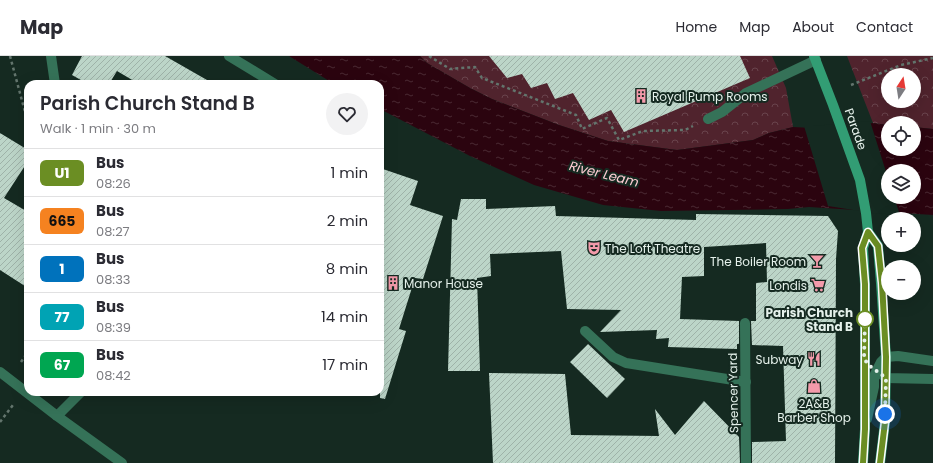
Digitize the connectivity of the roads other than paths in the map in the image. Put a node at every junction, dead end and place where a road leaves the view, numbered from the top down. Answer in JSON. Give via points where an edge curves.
{"nodes":[{"id":1,"x":51,"y":56,"type":"edge"},
{"id":2,"x":229,"y":56,"type":"edge"},
{"id":3,"x":815,"y":58,"type":"edge"},
{"id":4,"x":54,"y":80,"type":"edge"},
{"id":5,"x":268,"y":80,"type":"edge"},
{"id":6,"x":708,"y":120,"type":"road end"},
{"id":7,"x":868,"y":232,"type":"junction"},
{"id":8,"x":745,"y":323,"type":"dead end"},
{"id":9,"x":585,"y":331,"type":"dead end"},
{"id":10,"x":886,"y":357,"type":"junction"},
{"id":11,"x":864,"y":359,"type":"junction"},
{"id":12,"x":933,"y":361,"type":"edge"},
{"id":13,"x":876,"y":371,"type":"junction"},
{"id":14,"x":0,"y":372,"type":"edge"},
{"id":15,"x":886,"y":378,"type":"junction"},
{"id":16,"x":933,"y":379,"type":"edge"},
{"id":17,"x":746,"y":382,"type":"junction"},
{"id":18,"x":24,"y":391,"type":"edge"},
{"id":19,"x":31,"y":396,"type":"edge"},
{"id":20,"x":77,"y":396,"type":"edge"},
{"id":21,"x":57,"y":416,"type":"junction"},
{"id":22,"x":865,"y":429,"type":"junction"},
{"id":23,"x":122,"y":463,"type":"edge"},
{"id":24,"x":746,"y":463,"type":"edge"},
{"id":25,"x":863,"y":463,"type":"edge"},
{"id":26,"x":880,"y":463,"type":"edge"}],
"edges":[{"from":1,"to":4,"type":"street"},
{"from":2,"to":5,"type":"street"},
{"from":3,"to":6,"type":"street","via":[[746,93]]},
{"from":3,"to":7,"type":"main road","name":"Parade","via":[[860,180]]},
{"from":7,"to":10,"type":"main road","via":[[878,246]]},
{"from":7,"to":11,"type":"main road","via":[[862,248],[865,284]]},
{"from":8,"to":17,"type":"street","name":"Spencer Yard"},
{"from":9,"to":17,"type":"street","via":[[613,357],[626,362]]},
{"from":10,"to":12,"type":"street","via":[[898,356]]},
{"from":10,"to":13,"type":"street"},
{"from":10,"to":15,"type":"main road"},
{"from":11,"to":13,"type":"street"},
{"from":11,"to":22,"type":"main road"},
{"from":13,"to":15,"type":"street"},
{"from":13,"to":22,"type":"street"},
{"from":14,"to":18,"type":"street"},
{"from":15,"to":16,"type":"street"},
{"from":15,"to":26,"type":"main road","via":[[885,422]]},
{"from":17,"to":24,"type":"street","name":"Spencer Yard"},
{"from":19,"to":21,"type":"street"},
{"from":20,"to":21,"type":"street"},
{"from":21,"to":23,"type":"street"},
{"from":22,"to":25,"type":"main road"}]}
